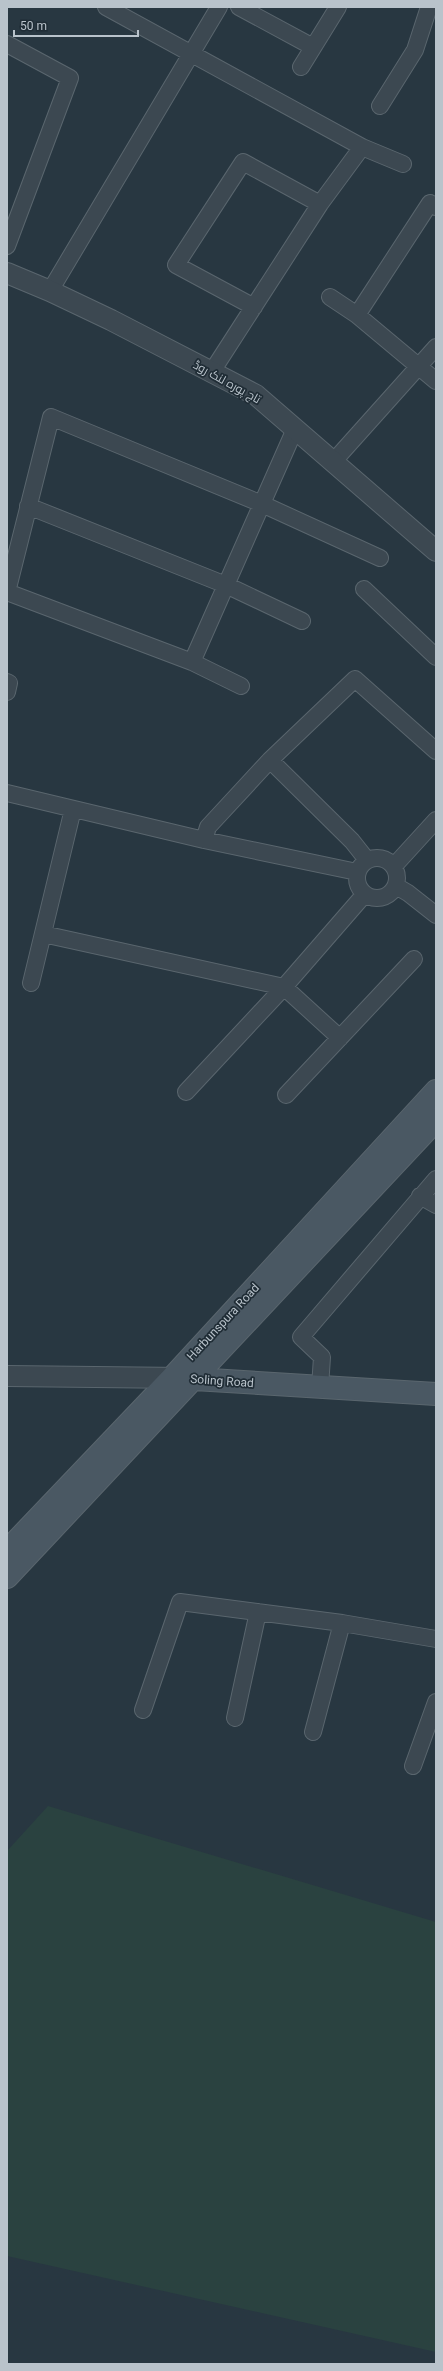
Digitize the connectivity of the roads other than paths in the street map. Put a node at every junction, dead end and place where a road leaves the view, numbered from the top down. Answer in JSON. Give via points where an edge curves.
{"nodes":[{"id":1,"x":106,"y":7,"type":"edge"},
{"id":2,"x":219,"y":7,"type":"edge"},
{"id":3,"x":239,"y":7,"type":"edge"},
{"id":4,"x":338,"y":7,"type":"edge"},
{"id":5,"x":429,"y":7,"type":"edge"},
{"id":6,"x":7,"y":44,"type":"edge"},
{"id":7,"x":313,"y":47,"type":"junction"},
{"id":8,"x":191,"y":53,"type":"junction"},
{"id":9,"x":301,"y":67,"type":"dead end"},
{"id":10,"x":380,"y":106,"type":"dead end"},
{"id":11,"x":362,"y":147,"type":"junction"},
{"id":12,"x":403,"y":164,"type":"dead end"},
{"id":13,"x":434,"y":201,"type":"edge"},
{"id":14,"x":320,"y":204,"type":"junction"},
{"id":15,"x":7,"y":246,"type":"edge"},
{"id":16,"x":7,"y":273,"type":"edge"},
{"id":17,"x":50,"y":291,"type":"junction"},
{"id":18,"x":330,"y":297,"type":"dead end"},
{"id":19,"x":254,"y":307,"type":"junction"},
{"id":20,"x":357,"y":315,"type":"junction"},
{"id":21,"x":436,"y":347,"type":"edge"},
{"id":22,"x":420,"y":367,"type":"junction"},
{"id":23,"x":211,"y":373,"type":"junction"},
{"id":24,"x":436,"y":381,"type":"edge"},
{"id":25,"x":295,"y":429,"type":"junction"},
{"id":26,"x":333,"y":462,"type":"junction"},
{"id":27,"x":262,"y":504,"type":"junction"},
{"id":28,"x":28,"y":506,"type":"junction"},
{"id":29,"x":436,"y":551,"type":"edge"},
{"id":30,"x":380,"y":558,"type":"dead end"},
{"id":31,"x":226,"y":585,"type":"junction"},
{"id":32,"x":364,"y":589,"type":"dead end"},
{"id":33,"x":7,"y":592,"type":"edge"},
{"id":34,"x":302,"y":621,"type":"dead end"},
{"id":35,"x":436,"y":657,"type":"edge"},
{"id":36,"x":192,"y":662,"type":"junction"},
{"id":37,"x":7,"y":682,"type":"edge"},
{"id":38,"x":240,"y":686,"type":"dead end"},
{"id":39,"x":7,"y":692,"type":"edge"},
{"id":40,"x":436,"y":751,"type":"edge"},
{"id":41,"x":270,"y":760,"type":"junction"},
{"id":42,"x":7,"y":792,"type":"edge"},
{"id":43,"x":73,"y":809,"type":"junction"},
{"id":44,"x":436,"y":820,"type":"edge"},
{"id":45,"x":204,"y":840,"type":"junction"},
{"id":46,"x":362,"y":866,"type":"junction"},
{"id":47,"x":394,"y":866,"type":"junction"},
{"id":48,"x":396,"y":886,"type":"junction"},
{"id":49,"x":364,"y":895,"type":"junction"},
{"id":50,"x":436,"y":915,"type":"edge"},
{"id":51,"x":43,"y":934,"type":"junction"},
{"id":52,"x":414,"y":959,"type":"dead end"},
{"id":53,"x":31,"y":983,"type":"dead end"},
{"id":54,"x":284,"y":988,"type":"junction"},
{"id":55,"x":340,"y":1038,"type":"junction"},
{"id":56,"x":436,"y":1091,"type":"edge"},
{"id":57,"x":186,"y":1092,"type":"dead end"},
{"id":58,"x":286,"y":1095,"type":"dead end"},
{"id":59,"x":436,"y":1120,"type":"edge"},
{"id":60,"x":436,"y":1179,"type":"edge"},
{"id":61,"x":420,"y":1196,"type":"junction"},
{"id":62,"x":436,"y":1205,"type":"edge"},
{"id":63,"x":7,"y":1376,"type":"edge"},
{"id":64,"x":172,"y":1378,"type":"junction"},
{"id":65,"x":194,"y":1379,"type":"junction"},
{"id":66,"x":320,"y":1387,"type":"junction"},
{"id":67,"x":436,"y":1394,"type":"edge"},
{"id":68,"x":7,"y":1551,"type":"edge"},
{"id":69,"x":7,"y":1577,"type":"edge"},
{"id":70,"x":258,"y":1612,"type":"junction"},
{"id":71,"x":342,"y":1623,"type":"junction"},
{"id":72,"x":436,"y":1639,"type":"edge"},
{"id":73,"x":436,"y":1702,"type":"edge"},
{"id":74,"x":143,"y":1710,"type":"dead end"},
{"id":75,"x":235,"y":1718,"type":"dead end"},
{"id":76,"x":313,"y":1732,"type":"dead end"},
{"id":77,"x":413,"y":1766,"type":"dead end"}],
"edges":[{"from":1,"to":8,"type":"street"},
{"from":2,"to":8,"type":"street"},
{"from":3,"to":7,"type":"street"},
{"from":4,"to":7,"type":"street"},
{"from":5,"to":10,"type":"street","via":[[415,50]]},
{"from":6,"to":15,"type":"street","via":[[70,78]]},
{"from":7,"to":9,"type":"street"},
{"from":8,"to":11,"type":"street"},
{"from":8,"to":17,"type":"street"},
{"from":11,"to":12,"type":"street"},
{"from":11,"to":14,"type":"street"},
{"from":13,"to":20,"type":"street"},
{"from":14,"to":19,"type":"street"},
{"from":14,"to":19,"type":"street","via":[[243,162],[176,265]]},
{"from":16,"to":17,"type":"street","name":"تاج پورہ لنک روڈ"},
{"from":17,"to":23,"type":"street","name":"تاج پورہ لنک روڈ"},
{"from":18,"to":20,"type":"street"},
{"from":19,"to":23,"type":"street"},
{"from":20,"to":22,"type":"street"},
{"from":21,"to":22,"type":"street"},
{"from":22,"to":24,"type":"street"},
{"from":22,"to":26,"type":"street"},
{"from":23,"to":25,"type":"street","name":"تاج پورہ لنک روڈ","via":[[256,395]]},
{"from":25,"to":26,"type":"street","name":"تاج پورہ لنک روڈ"},
{"from":25,"to":27,"type":"street"},
{"from":26,"to":29,"type":"street","name":"تاج پورہ لنک روڈ"},
{"from":27,"to":28,"type":"street","via":[[51,417]]},
{"from":27,"to":30,"type":"street"},
{"from":27,"to":31,"type":"street"},
{"from":28,"to":31,"type":"street"},
{"from":28,"to":33,"type":"street"},
{"from":31,"to":34,"type":"street"},
{"from":31,"to":36,"type":"street"},
{"from":32,"to":35,"type":"street"},
{"from":33,"to":36,"type":"street"},
{"from":36,"to":38,"type":"street"},
{"from":37,"to":39,"type":"street"},
{"from":40,"to":41,"type":"street","via":[[355,679]]},
{"from":41,"to":45,"type":"street","via":[[208,827]]},
{"from":41,"to":46,"type":"street","via":[[352,841]]},
{"from":42,"to":43,"type":"street"},
{"from":43,"to":45,"type":"street"},
{"from":43,"to":51,"type":"street"},
{"from":44,"to":47,"type":"street"},
{"from":45,"to":46,"type":"street"},
{"from":46,"to":47,"type":"street","via":[[377,858]]},
{"from":46,"to":49,"type":"street","via":[[356,880]]},
{"from":47,"to":48,"type":"street","via":[[398,878]]},
{"from":48,"to":49,"type":"street","via":[[391,894],[382,898]]},
{"from":48,"to":50,"type":"street"},
{"from":49,"to":54,"type":"street"},
{"from":51,"to":53,"type":"street"},
{"from":51,"to":54,"type":"street"},
{"from":52,"to":55,"type":"street"},
{"from":54,"to":55,"type":"street"},
{"from":54,"to":57,"type":"street"},
{"from":55,"to":58,"type":"street"},
{"from":56,"to":64,"type":"main road","name":"Harbunspura Road"},
{"from":59,"to":65,"type":"main road","name":"Harbunspura Road"},
{"from":60,"to":61,"type":"street"},
{"from":61,"to":62,"type":"street"},
{"from":61,"to":66,"type":"street","via":[[301,1337],[322,1357]]},
{"from":63,"to":64,"type":"street","name":"Soling Road"},
{"from":64,"to":65,"type":"street","name":"Soling Road"},
{"from":64,"to":68,"type":"main road","name":"Harbunspura Road"},
{"from":65,"to":66,"type":"main road","name":"Soling Road"},
{"from":65,"to":69,"type":"main road","name":"Harbunspura Road"},
{"from":66,"to":67,"type":"main road","name":"Soling Road"},
{"from":70,"to":71,"type":"street"},
{"from":70,"to":74,"type":"street","via":[[180,1602]]},
{"from":70,"to":75,"type":"street"},
{"from":71,"to":72,"type":"street"},
{"from":71,"to":76,"type":"street"},
{"from":73,"to":77,"type":"street"}]}
